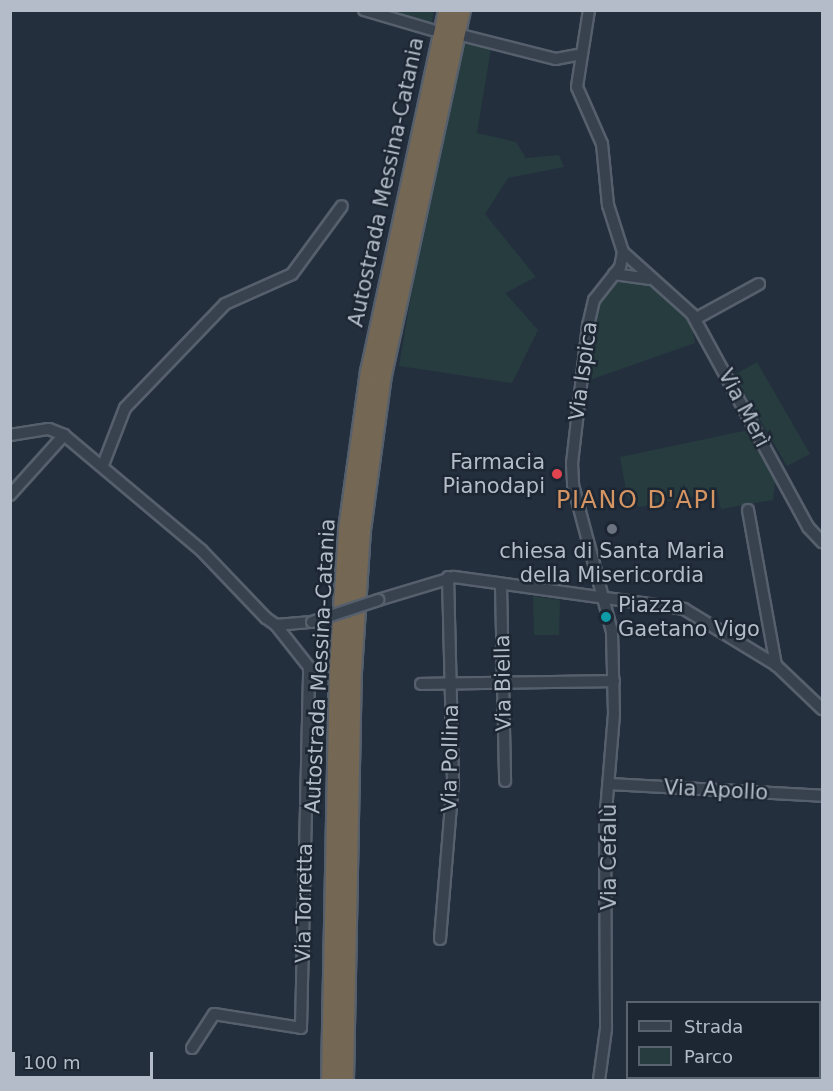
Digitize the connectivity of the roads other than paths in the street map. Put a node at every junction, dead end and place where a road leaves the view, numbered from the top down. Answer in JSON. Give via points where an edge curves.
{"nodes":[{"id":1,"x":364,"y":10,"type":"edge"},
{"id":2,"x":447,"y":10,"type":"edge"},
{"id":3,"x":462,"y":10,"type":"edge"},
{"id":4,"x":589,"y":10,"type":"edge"},
{"id":5,"x":432,"y":30,"type":"dead end"},
{"id":6,"x":465,"y":36,"type":"dead end"},
{"id":7,"x":577,"y":55,"type":"junction"},
{"id":8,"x":556,"y":60,"type":"junction"},
{"id":9,"x":575,"y":74,"type":"junction"},
{"id":10,"x":342,"y":206,"type":"dead end"},
{"id":11,"x":623,"y":252,"type":"junction"},
{"id":12,"x":617,"y":271,"type":"junction"},
{"id":13,"x":641,"y":271,"type":"junction"},
{"id":14,"x":657,"y":282,"type":"junction"},
{"id":15,"x":759,"y":284,"type":"dead end"},
{"id":16,"x":694,"y":319,"type":"junction"},
{"id":17,"x":10,"y":435,"type":"edge"},
{"id":18,"x":64,"y":435,"type":"junction"},
{"id":19,"x":103,"y":465,"type":"junction"},
{"id":20,"x":10,"y":495,"type":"edge"},
{"id":21,"x":748,"y":510,"type":"dead end"},
{"id":22,"x":822,"y":542,"type":"edge"},
{"id":23,"x":448,"y":577,"type":"junction"},
{"id":24,"x":501,"y":585,"type":"junction"},
{"id":25,"x":608,"y":602,"type":"junction"},
{"id":26,"x":276,"y":625,"type":"junction"},
{"id":27,"x":612,"y":632,"type":"joint"},
{"id":28,"x":776,"y":665,"type":"junction"},
{"id":29,"x":614,"y":681,"type":"junction"},
{"id":30,"x":503,"y":683,"type":"junction"},
{"id":31,"x":421,"y":684,"type":"dead end"},
{"id":32,"x":450,"y":684,"type":"junction"},
{"id":33,"x":822,"y":709,"type":"edge"},
{"id":34,"x":505,"y":781,"type":"dead end"},
{"id":35,"x":610,"y":784,"type":"junction"},
{"id":36,"x":822,"y":796,"type":"edge"},
{"id":37,"x":440,"y":939,"type":"dead end"},
{"id":38,"x":192,"y":1048,"type":"dead end"},
{"id":39,"x":330,"y":1080,"type":"edge"},
{"id":40,"x":345,"y":1080,"type":"edge"},
{"id":41,"x":599,"y":1080,"type":"edge"}],
"edges":[{"from":1,"to":5,"type":"street"},
{"from":2,"to":39,"type":"highway","name":"Autostrada Messina-Catania","via":[[369,372],[347,530],[338,670]]},
{"from":3,"to":40,"type":"highway","name":"Autostrada Messina-Catania","via":[[383,375],[362,530],[353,672]]},
{"from":4,"to":7,"type":"street","name":"Via Ispica"},
{"from":6,"to":8,"type":"street"},
{"from":7,"to":8,"type":"street"},
{"from":7,"to":9,"type":"street","name":"Via Ispica"},
{"from":8,"to":9,"type":"street"},
{"from":9,"to":11,"type":"street","name":"Via Ispica","via":[[602,144],[608,205]]},
{"from":10,"to":19,"type":"street","via":[[292,274],[225,304],[125,408]]},
{"from":11,"to":12,"type":"street","name":"Via Ispica"},
{"from":11,"to":13,"type":"street"},
{"from":12,"to":13,"type":"street"},
{"from":12,"to":14,"type":"street"},
{"from":12,"to":25,"type":"street","name":"Via Ispica","via":[[594,300],[588,325],[572,463],[579,509]]},
{"from":13,"to":14,"type":"street","name":"Via Merì"},
{"from":14,"to":16,"type":"street","name":"Via Merì"},
{"from":15,"to":16,"type":"street"},
{"from":16,"to":22,"type":"street","name":"Via Merì","via":[[808,527]]},
{"from":17,"to":18,"type":"street","name":"Via Torretta","via":[[49,429]]},
{"from":18,"to":19,"type":"street","name":"Via Torretta"},
{"from":18,"to":20,"type":"street"},
{"from":19,"to":26,"type":"street","name":"Via Torretta","via":[[201,550]]},
{"from":21,"to":28,"type":"street"},
{"from":23,"to":24,"type":"street"},
{"from":23,"to":26,"type":"street","bridge":true,"via":[[312,622]]},
{"from":23,"to":32,"type":"street","name":"Via Pollina"},
{"from":24,"to":25,"type":"street"},
{"from":24,"to":30,"type":"street","name":"Via Biella"},
{"from":25,"to":27,"type":"street","name":"Via Ispica"},
{"from":25,"to":28,"type":"street","via":[[684,609]]},
{"from":26,"to":38,"type":"street","name":"Via Torretta","via":[[309,667],[301,1028],[214,1014]]},
{"from":27,"to":29,"type":"street","name":"Via Cefalù"},
{"from":28,"to":33,"type":"street"},
{"from":29,"to":30,"type":"street"},
{"from":29,"to":35,"type":"street","name":"Via Cefalù"},
{"from":30,"to":32,"type":"street"},
{"from":30,"to":34,"type":"street","name":"Via Biella"},
{"from":31,"to":32,"type":"street"},
{"from":32,"to":37,"type":"street","name":"Via Pollina","via":[[453,781]]},
{"from":35,"to":36,"type":"street","name":"Via Apollo"},
{"from":35,"to":41,"type":"street","name":"Via Cefalù","via":[[606,1029]]}]}
